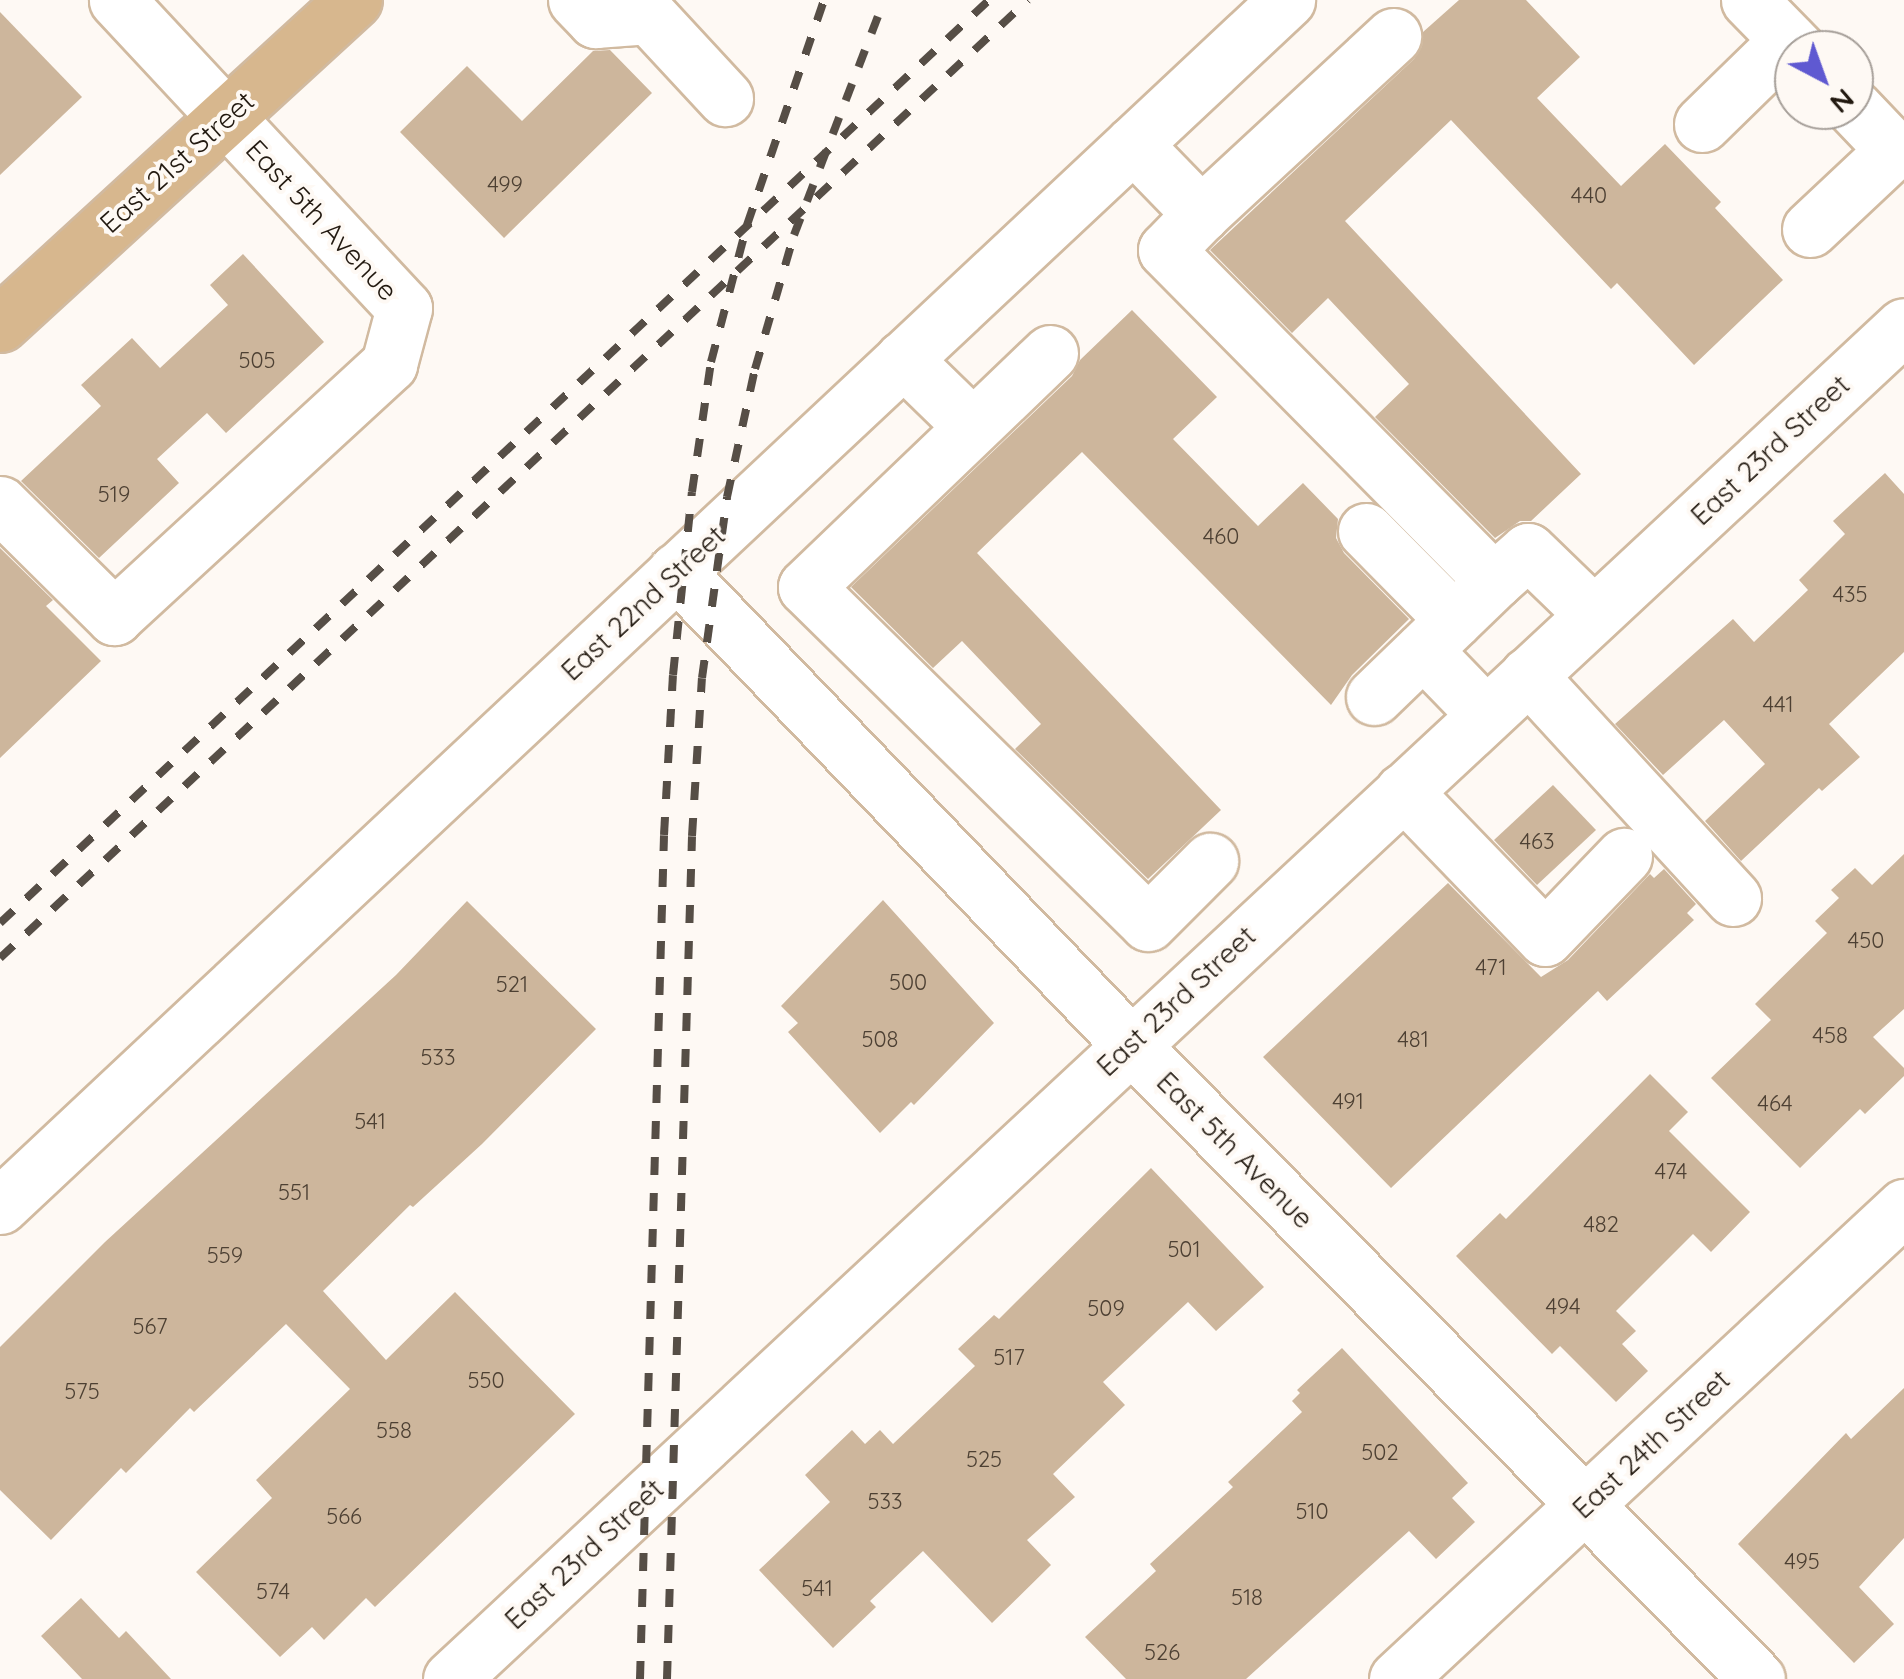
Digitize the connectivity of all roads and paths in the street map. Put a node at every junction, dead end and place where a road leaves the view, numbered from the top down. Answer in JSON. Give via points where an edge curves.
{"nodes":[{"id":1,"x":117,"y":0,"type":"edge"},
{"id":2,"x":354,"y":0,"type":"edge"},
{"id":3,"x":576,"y":0,"type":"edge"},
{"id":4,"x":1287,"y":0,"type":"edge"},
{"id":5,"x":1749,"y":0,"type":"edge"},
{"id":6,"x":1778,"y":30,"type":"edge"},
{"id":7,"x":1393,"y":36,"type":"dead end"},
{"id":8,"x":1774,"y":61,"type":"edge"},
{"id":9,"x":726,"y":98,"type":"dead end"},
{"id":10,"x":226,"y":118,"type":"junction"},
{"id":11,"x":1702,"y":124,"type":"dead end"},
{"id":12,"x":1874,"y":129,"type":"edge"},
{"id":13,"x":1133,"y":144,"type":"junction"},
{"id":14,"x":1200,"y":214,"type":"junction"},
{"id":15,"x":1810,"y":229,"type":"dead end"},
{"id":16,"x":0,"y":324,"type":"edge"},
{"id":17,"x":1904,"y":326,"type":"edge"},
{"id":18,"x":1050,"y":353,"type":"dead end"},
{"id":19,"x":904,"y":359,"type":"junction"},
{"id":20,"x":972,"y":426,"type":"junction"},
{"id":21,"x":0,"y":504,"type":"edge"},
{"id":22,"x":1366,"y":531,"type":"dead end"},
{"id":23,"x":676,"y":572,"type":"junction"},
{"id":24,"x":1494,"y":581,"type":"junction"},
{"id":25,"x":1594,"y":614,"type":"junction"},
{"id":26,"x":1439,"y":635,"type":"junction"},
{"id":27,"x":1528,"y":675,"type":"junction"},
{"id":28,"x":1374,"y":697,"type":"dead end"},
{"id":29,"x":1485,"y":714,"type":"junction"},
{"id":30,"x":1403,"y":792,"type":"junction"},
{"id":31,"x":1624,"y":856,"type":"dead end"},
{"id":32,"x":1210,"y":861,"type":"dead end"},
{"id":33,"x":1733,"y":898,"type":"dead end"},
{"id":34,"x":1130,"y":1044,"type":"junction"},
{"id":35,"x":0,"y":1206,"type":"edge"},
{"id":36,"x":1904,"y":1207,"type":"edge"},
{"id":37,"x":1587,"y":1504,"type":"junction"},
{"id":38,"x":451,"y":1679,"type":"edge"},
{"id":39,"x":1397,"y":1679,"type":"edge"},
{"id":40,"x":1757,"y":1679,"type":"edge"}],
"edges":[{"from":1,"to":10,"type":"street","name":"East 5th Avenue"},
{"from":2,"to":10,"type":"main road","name":"East 21st Street"},
{"from":3,"to":9,"type":"street","via":[[595,20],[649,16]]},
{"from":4,"to":13,"type":"street","name":"East 22nd Street"},
{"from":5,"to":6,"type":"street"},
{"from":7,"to":14,"type":"street"},
{"from":8,"to":11,"type":"street"},
{"from":10,"to":16,"type":"main road","name":"East 21st Street"},
{"from":10,"to":21,"type":"street","name":"East 5th Avenue","via":[[404,308],[389,364],[114,616]]},
{"from":12,"to":15,"type":"street","via":[[1894,150]]},
{"from":13,"to":14,"type":"street"},
{"from":13,"to":19,"type":"street","name":"East 22nd Street"},
{"from":14,"to":24,"type":"street","via":[[1166,250]]},
{"from":17,"to":25,"type":"street","name":"East 23rd Street"},
{"from":18,"to":20,"type":"street"},
{"from":19,"to":20,"type":"street"},
{"from":19,"to":23,"type":"street","name":"East 22nd Street"},
{"from":20,"to":32,"type":"street","via":[[806,587],[1148,922]]},
{"from":22,"to":26,"type":"street"},
{"from":23,"to":34,"type":"street","name":"East 5th Avenue"},
{"from":23,"to":35,"type":"street","name":"East 22nd Street"},
{"from":24,"to":25,"type":"street","via":[[1528,551]]},
{"from":24,"to":26,"type":"street"},
{"from":25,"to":27,"type":"street","name":"East 23rd Street"},
{"from":26,"to":28,"type":"street"},
{"from":26,"to":29,"type":"street"},
{"from":27,"to":29,"type":"street","name":"East 23rd Street"},
{"from":27,"to":33,"type":"street"},
{"from":29,"to":30,"type":"street","name":"East 23rd Street"},
{"from":30,"to":31,"type":"street","via":[[1545,938]]},
{"from":30,"to":34,"type":"street","name":"East 23rd Street"},
{"from":34,"to":37,"type":"street","name":"East 5th Avenue"},
{"from":34,"to":38,"type":"street","name":"East 23rd Street"},
{"from":36,"to":37,"type":"street","name":"East 24th Street"},
{"from":37,"to":39,"type":"street","name":"East 24th Street"},
{"from":37,"to":40,"type":"street","name":"East 5th Avenue"}]}
